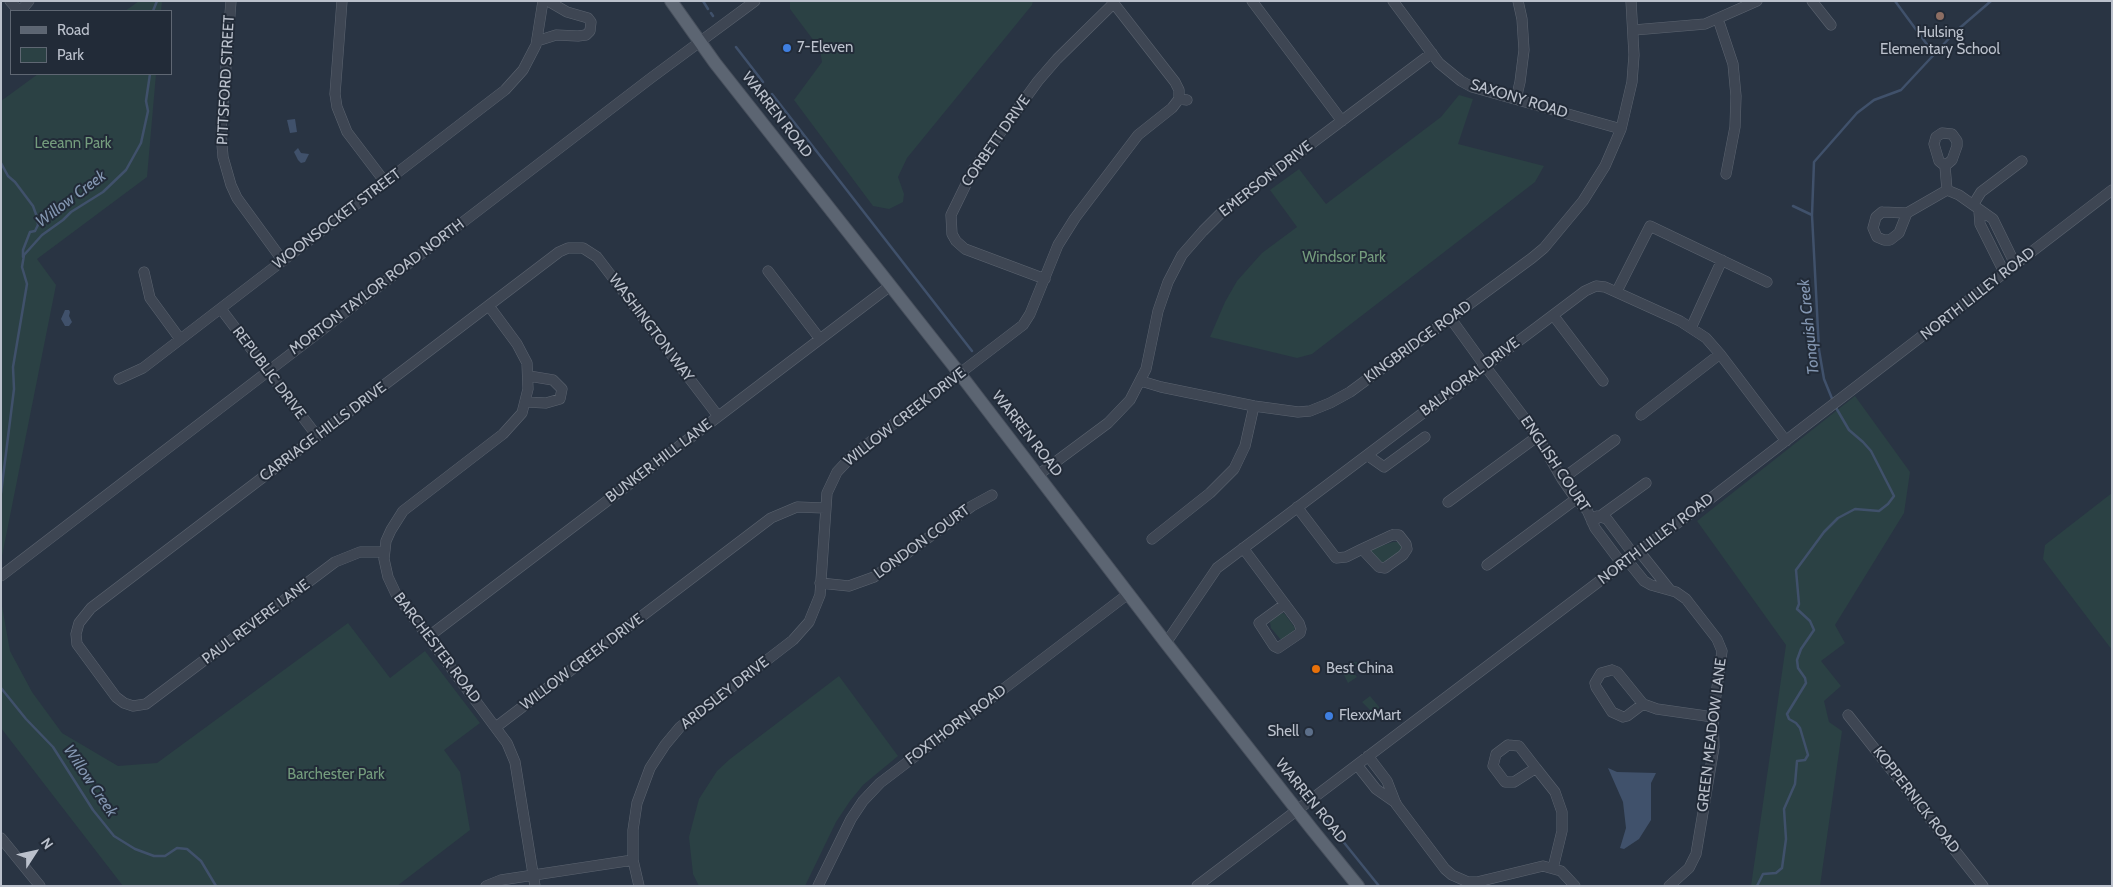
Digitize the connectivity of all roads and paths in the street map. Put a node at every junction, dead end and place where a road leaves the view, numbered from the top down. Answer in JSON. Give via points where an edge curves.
{"nodes":[{"id":1,"x":10,"y":1,"type":"edge"},
{"id":2,"x":29,"y":1,"type":"edge"},
{"id":3,"x":231,"y":1,"type":"edge"},
{"id":4,"x":342,"y":1,"type":"edge"},
{"id":5,"x":543,"y":1,"type":"edge"},
{"id":6,"x":548,"y":1,"type":"edge"},
{"id":7,"x":671,"y":1,"type":"edge"},
{"id":8,"x":755,"y":1,"type":"edge"},
{"id":9,"x":1252,"y":1,"type":"edge"},
{"id":10,"x":1393,"y":1,"type":"edge"},
{"id":11,"x":1518,"y":1,"type":"edge"},
{"id":12,"x":1631,"y":1,"type":"edge"},
{"id":13,"x":1757,"y":1,"type":"edge"},
{"id":14,"x":1812,"y":1,"type":"edge"},
{"id":15,"x":1113,"y":2,"type":"edge"},
{"id":16,"x":1718,"y":20,"type":"junction"},
{"id":17,"x":1831,"y":25,"type":"dead end"},
{"id":18,"x":1634,"y":30,"type":"junction"},
{"id":19,"x":537,"y":41,"type":"junction"},
{"id":20,"x":700,"y":43,"type":"junction"},
{"id":21,"x":1432,"y":53,"type":"junction"},
{"id":22,"x":1516,"y":99,"type":"junction"},
{"id":23,"x":1342,"y":121,"type":"junction"},
{"id":24,"x":1620,"y":129,"type":"junction"},
{"id":25,"x":2022,"y":161,"type":"dead end"},
{"id":26,"x":1945,"y":166,"type":"dead end"},
{"id":27,"x":1726,"y":174,"type":"dead end"},
{"id":28,"x":385,"y":182,"type":"junction"},
{"id":29,"x":1946,"y":190,"type":"junction"},
{"id":30,"x":2112,"y":190,"type":"edge"},
{"id":31,"x":1976,"y":208,"type":"junction"},
{"id":32,"x":1907,"y":213,"type":"dead end"},
{"id":33,"x":579,"y":248,"type":"joint"},
{"id":34,"x":1722,"y":260,"type":"junction"},
{"id":35,"x":283,"y":261,"type":"junction"},
{"id":36,"x":2015,"y":264,"type":"junction"},
{"id":37,"x":768,"y":271,"type":"dead end"},
{"id":38,"x":144,"y":272,"type":"dead end"},
{"id":39,"x":2004,"y":272,"type":"junction"},
{"id":40,"x":1045,"y":279,"type":"junction"},
{"id":41,"x":1767,"y":282,"type":"dead end"},
{"id":42,"x":890,"y":286,"type":"junction"},
{"id":43,"x":1617,"y":291,"type":"junction"},
{"id":44,"x":489,"y":306,"type":"junction"},
{"id":45,"x":221,"y":309,"type":"junction"},
{"id":46,"x":1554,"y":315,"type":"junction"},
{"id":47,"x":1451,"y":319,"type":"junction"},
{"id":48,"x":1691,"y":328,"type":"junction"},
{"id":49,"x":820,"y":338,"type":"junction"},
{"id":50,"x":180,"y":339,"type":"junction"},
{"id":51,"x":1720,"y":354,"type":"junction"},
{"id":52,"x":1484,"y":364,"type":"junction"},
{"id":53,"x":268,"y":371,"type":"junction"},
{"id":54,"x":960,"y":374,"type":"junction"},
{"id":55,"x":529,"y":376,"type":"junction"},
{"id":56,"x":119,"y":379,"type":"dead end"},
{"id":57,"x":1141,"y":381,"type":"junction"},
{"id":58,"x":1603,"y":381,"type":"dead end"},
{"id":59,"x":526,"y":402,"type":"junction"},
{"id":60,"x":1254,"y":406,"type":"junction"},
{"id":61,"x":1641,"y":415,"type":"dead end"},
{"id":62,"x":718,"y":416,"type":"junction"},
{"id":63,"x":317,"y":436,"type":"junction"},
{"id":64,"x":1538,"y":436,"type":"junction"},
{"id":65,"x":1425,"y":437,"type":"dead end"},
{"id":66,"x":1615,"y":440,"type":"dead end"},
{"id":67,"x":1786,"y":441,"type":"junction"},
{"id":68,"x":1367,"y":455,"type":"junction"},
{"id":69,"x":1038,"y":475,"type":"junction"},
{"id":70,"x":1562,"y":478,"type":"junction"},
{"id":71,"x":1646,"y":483,"type":"dead end"},
{"id":72,"x":992,"y":495,"type":"dead end"},
{"id":73,"x":1576,"y":499,"type":"junction"},
{"id":74,"x":1448,"y":502,"type":"dead end"},
{"id":75,"x":1297,"y":507,"type":"junction"},
{"id":76,"x":825,"y":508,"type":"junction"},
{"id":77,"x":1596,"y":520,"type":"junction"},
{"id":78,"x":1152,"y":539,"type":"dead end"},
{"id":79,"x":1242,"y":548,"type":"junction"},
{"id":80,"x":1362,"y":548,"type":"dead end"},
{"id":81,"x":384,"y":552,"type":"junction"},
{"id":82,"x":1630,"y":557,"type":"junction"},
{"id":83,"x":1487,"y":565,"type":"dead end"},
{"id":84,"x":1,"y":576,"type":"edge"},
{"id":85,"x":820,"y":583,"type":"junction"},
{"id":86,"x":1670,"y":590,"type":"junction"},
{"id":87,"x":1128,"y":594,"type":"junction"},
{"id":88,"x":1285,"y":604,"type":"junction"},
{"id":89,"x":428,"y":637,"type":"junction"},
{"id":90,"x":1166,"y":643,"type":"junction"},
{"id":91,"x":1643,"y":704,"type":"junction"},
{"id":92,"x":132,"y":706,"type":"joint"},
{"id":93,"x":1848,"y":715,"type":"dead end"},
{"id":94,"x":1713,"y":717,"type":"junction"},
{"id":95,"x":496,"y":727,"type":"junction"},
{"id":96,"x":1368,"y":756,"type":"junction"},
{"id":97,"x":1357,"y":765,"type":"junction"},
{"id":98,"x":1536,"y":768,"type":"dead end"},
{"id":99,"x":1396,"y":804,"type":"junction"},
{"id":100,"x":1297,"y":811,"type":"junction"},
{"id":101,"x":1,"y":838,"type":"edge"},
{"id":102,"x":634,"y":860,"type":"junction"},
{"id":103,"x":1553,"y":868,"type":"junction"},
{"id":104,"x":534,"y":874,"type":"junction"},
{"id":105,"x":821,"y":885,"type":"edge"},
{"id":106,"x":40,"y":886,"type":"edge"},
{"id":107,"x":486,"y":886,"type":"edge"},
{"id":108,"x":535,"y":886,"type":"edge"},
{"id":109,"x":639,"y":886,"type":"edge"},
{"id":110,"x":1198,"y":886,"type":"edge"},
{"id":111,"x":1358,"y":886,"type":"edge"},
{"id":112,"x":1575,"y":886,"type":"edge"},
{"id":113,"x":1669,"y":886,"type":"edge"},
{"id":114,"x":1983,"y":886,"type":"edge"}],
"edges":[{"from":1,"to":2,"type":"street","via":[[17,8],[23,8]]},
{"from":3,"to":35,"type":"street","name":"PITTSFORD STREET","via":[[221,131],[223,157],[237,198]]},
{"from":4,"to":28,"type":"street","via":[[335,94],[337,106],[347,132]]},
{"from":5,"to":19,"type":"street","name":"WOONSOCKET STREET"},
{"from":6,"to":19,"type":"street","via":[[567,12],[588,18],[590,31],[586,35],[556,35]]},
{"from":7,"to":20,"type":"main road","name":"WARREN ROAD"},
{"from":8,"to":20,"type":"street","name":"MORTON TAYLOR ROAD NORTH"},
{"from":9,"to":23,"type":"street"},
{"from":10,"to":21,"type":"street","name":"SAXONY ROAD"},
{"from":11,"to":22,"type":"street","via":[[1524,50]]},
{"from":12,"to":18,"type":"street","name":"KINGBRIDGE ROAD"},
{"from":13,"to":16,"type":"street"},
{"from":14,"to":17,"type":"street"},
{"from":15,"to":40,"type":"street","name":"WILLOW CREEK DRIVE","via":[[1175,82],[1183,99],[1146,127],[1130,144],[1066,231]]},
{"from":15,"to":40,"type":"street","name":"CORBETT DRIVE","via":[[1038,81],[973,170],[951,215],[952,234],[965,249]]},
{"from":16,"to":18,"type":"street","via":[[1693,26]]},
{"from":16,"to":27,"type":"street","via":[[1733,64],[1736,96],[1735,127]]},
{"from":18,"to":24,"type":"street","name":"KINGBRIDGE ROAD","via":[[1632,82]]},
{"from":19,"to":28,"type":"street","name":"WOONSOCKET STREET","via":[[523,70],[505,90]]},
{"from":20,"to":42,"type":"main road","name":"WARREN ROAD"},
{"from":20,"to":53,"type":"street","name":"MORTON TAYLOR ROAD NORTH"},
{"from":21,"to":22,"type":"street","name":"SAXONY ROAD","via":[[1446,71],[1461,81]]},
{"from":21,"to":23,"type":"street","name":"EMERSON DRIVE"},
{"from":22,"to":24,"type":"street","name":"SAXONY ROAD"},
{"from":23,"to":57,"type":"street","name":"EMERSON DRIVE","via":[[1227,207],[1182,256],[1163,294],[1149,360]]},
{"from":24,"to":47,"type":"street","name":"KINGBRIDGE ROAD","via":[[1605,166],[1583,201],[1544,248]]},
{"from":25,"to":31,"type":"street","via":[[1981,192]]},
{"from":26,"to":29,"type":"street"},
{"from":28,"to":35,"type":"street","name":"WOONSOCKET STREET"},
{"from":29,"to":31,"type":"street"},
{"from":29,"to":32,"type":"street"},
{"from":30,"to":36,"type":"street","name":"NORTH LILLEY ROAD"},
{"from":31,"to":36,"type":"street","via":[[1993,219]]},
{"from":31,"to":39,"type":"street","via":[[1980,224]]},
{"from":33,"to":44,"type":"street","name":"CARRIAGE HILLS DRIVE","via":[[559,252]]},
{"from":33,"to":62,"type":"street","name":"WASHINGTON WAY","via":[[597,257]]},
{"from":34,"to":41,"type":"street"},
{"from":34,"to":43,"type":"street","via":[[1650,226]]},
{"from":34,"to":48,"type":"street"},
{"from":35,"to":45,"type":"street","name":"WOONSOCKET STREET"},
{"from":36,"to":39,"type":"street","name":"NORTH LILLEY ROAD"},
{"from":37,"to":49,"type":"street"},
{"from":38,"to":50,"type":"street","via":[[150,298]]},
{"from":39,"to":67,"type":"street","name":"NORTH LILLEY ROAD"},
{"from":40,"to":54,"type":"street","name":"WILLOW CREEK DRIVE","via":[[1022,325]]},
{"from":42,"to":49,"type":"street","name":"BUNKER HILL LANE"},
{"from":42,"to":54,"type":"main road","name":"WARREN ROAD"},
{"from":43,"to":46,"type":"street","name":"BALMORAL DRIVE","via":[[1601,286],[1590,288]]},
{"from":43,"to":48,"type":"street","name":"BALMORAL DRIVE"},
{"from":44,"to":55,"type":"street","name":"BARCHESTER ROAD","via":[[523,353]]},
{"from":44,"to":63,"type":"street","name":"CARRIAGE HILLS DRIVE"},
{"from":45,"to":50,"type":"street","name":"WOONSOCKET STREET"},
{"from":45,"to":53,"type":"street","name":"REPUBLIC DRIVE"},
{"from":46,"to":52,"type":"street","name":"BALMORAL DRIVE"},
{"from":46,"to":58,"type":"street"},
{"from":47,"to":52,"type":"street","name":"ENGLISH COURT"},
{"from":47,"to":60,"type":"street","name":"KINGBRIDGE ROAD","via":[[1330,403],[1298,412]]},
{"from":48,"to":51,"type":"street","name":"BALMORAL DRIVE","via":[[1706,338]]},
{"from":49,"to":62,"type":"street","name":"BUNKER HILL LANE"},
{"from":50,"to":56,"type":"street","name":"WOONSOCKET STREET","via":[[143,368]]},
{"from":51,"to":61,"type":"street"},
{"from":51,"to":67,"type":"street","name":"BALMORAL DRIVE"},
{"from":52,"to":64,"type":"street","name":"ENGLISH COURT"},
{"from":52,"to":68,"type":"street","name":"BALMORAL DRIVE"},
{"from":53,"to":63,"type":"street","name":"REPUBLIC DRIVE"},
{"from":53,"to":84,"type":"street","name":"MORTON TAYLOR ROAD NORTH"},
{"from":54,"to":69,"type":"main road","name":"WARREN ROAD"},
{"from":54,"to":76,"type":"street","name":"WILLOW CREEK DRIVE","via":[[845,462],[831,483]]},
{"from":55,"to":59,"type":"street","name":"BARCHESTER ROAD"},
{"from":55,"to":59,"type":"street","via":[[553,380],[562,388],[560,399],[546,403]]},
{"from":57,"to":60,"type":"street","name":"KINGBRIDGE ROAD","via":[[1161,388]]},
{"from":57,"to":69,"type":"street","name":"EMERSON DRIVE","via":[[1113,419]]},
{"from":59,"to":81,"type":"street","name":"BARCHESTER ROAD","via":[[519,418],[503,434],[403,511],[391,530]]},
{"from":60,"to":78,"type":"street","via":[[1245,446],[1234,469],[1210,494]]},
{"from":62,"to":89,"type":"street","name":"BUNKER HILL LANE"},
{"from":63,"to":92,"type":"street","name":"CARRIAGE HILLS DRIVE","via":[[81,618],[76,630],[79,649],[116,697]]},
{"from":64,"to":70,"type":"street","name":"ENGLISH COURT"},
{"from":64,"to":74,"type":"street"},
{"from":65,"to":68,"type":"street","via":[[1384,468]]},
{"from":66,"to":70,"type":"street"},
{"from":67,"to":82,"type":"street","name":"NORTH LILLEY ROAD"},
{"from":68,"to":75,"type":"street","name":"BALMORAL DRIVE"},
{"from":69,"to":87,"type":"main road","name":"WARREN ROAD"},
{"from":70,"to":73,"type":"street","name":"ENGLISH COURT"},
{"from":71,"to":77,"type":"street"},
{"from":72,"to":85,"type":"street","name":"LONDON COURT","via":[[972,506],[874,578],[849,586]]},
{"from":73,"to":77,"type":"street","name":"ENGLISH COURT"},
{"from":73,"to":83,"type":"street"},
{"from":75,"to":79,"type":"street","name":"BALMORAL DRIVE"},
{"from":75,"to":80,"type":"street","via":[[1336,558],[1346,558]]},
{"from":76,"to":85,"type":"street","name":"ARDSLEY DRIVE"},
{"from":76,"to":95,"type":"street","name":"WILLOW CREEK DRIVE","via":[[797,507],[771,518]]},
{"from":77,"to":82,"type":"street","name":"ENGLISH COURT"},
{"from":77,"to":82,"type":"street","via":[[1607,519]]},
{"from":79,"to":88,"type":"street"},
{"from":79,"to":90,"type":"street","name":"BALMORAL DRIVE","via":[[1217,568]]},
{"from":81,"to":89,"type":"street","name":"BARCHESTER ROAD","via":[[392,587]]},
{"from":81,"to":92,"type":"street","name":"PAUL REVERE LANE","via":[[360,552],[335,562],[157,698]]},
{"from":82,"to":86,"type":"street"},
{"from":82,"to":86,"type":"street","name":"GREEN MEADOW LANE","via":[[1644,581]]},
{"from":82,"to":96,"type":"street","name":"NORTH LILLEY ROAD"},
{"from":85,"to":102,"type":"street","name":"ARDSLEY DRIVE","via":[[815,610],[801,633],[690,719],[658,754],[637,803],[633,830]]},
{"from":86,"to":94,"type":"street","name":"GREEN MEADOW LANE","via":[[1686,599],[1720,644],[1722,658]]},
{"from":87,"to":90,"type":"main road","name":"WARREN ROAD"},
{"from":87,"to":105,"type":"street","name":"FOXTHORN ROAD","via":[[880,783],[851,819]]},
{"from":88,"to":88,"type":"street","via":[[1301,629],[1278,648],[1259,623]]},
{"from":89,"to":95,"type":"street","name":"BARCHESTER ROAD"},
{"from":90,"to":100,"type":"main road","name":"WARREN ROAD"},
{"from":91,"to":91,"type":"street","via":[[1617,672],[1606,671],[1598,678],[1598,694],[1617,715],[1628,716]]},
{"from":91,"to":94,"type":"street"},
{"from":93,"to":114,"type":"street","name":"KOPPERNICK ROAD"},
{"from":94,"to":113,"type":"street","name":"GREEN MEADOW LANE","via":[[1714,747],[1696,854],[1689,868]]},
{"from":95,"to":104,"type":"street","name":"BARCHESTER ROAD","via":[[515,762]]},
{"from":96,"to":97,"type":"street","name":"NORTH LILLEY ROAD"},
{"from":96,"to":99,"type":"street","via":[[1387,781]]},
{"from":97,"to":99,"type":"street","via":[[1376,789]]},
{"from":97,"to":100,"type":"street","name":"NORTH LILLEY ROAD"},
{"from":98,"to":103,"type":"street","via":[[1555,792],[1562,812],[1562,831]]},
{"from":99,"to":103,"type":"street","via":[[1445,870],[1458,879],[1477,882],[1535,866]]},
{"from":100,"to":110,"type":"street","name":"NORTH LILLEY ROAD"},
{"from":100,"to":111,"type":"main road","name":"WARREN ROAD"},
{"from":101,"to":106,"type":"street"},
{"from":102,"to":104,"type":"street"},
{"from":102,"to":109,"type":"street","name":"ARDSLEY DRIVE"},
{"from":103,"to":112,"type":"street","via":[[1561,871]]},
{"from":104,"to":107,"type":"street"},
{"from":104,"to":108,"type":"street","name":"BARCHESTER ROAD"}]}
